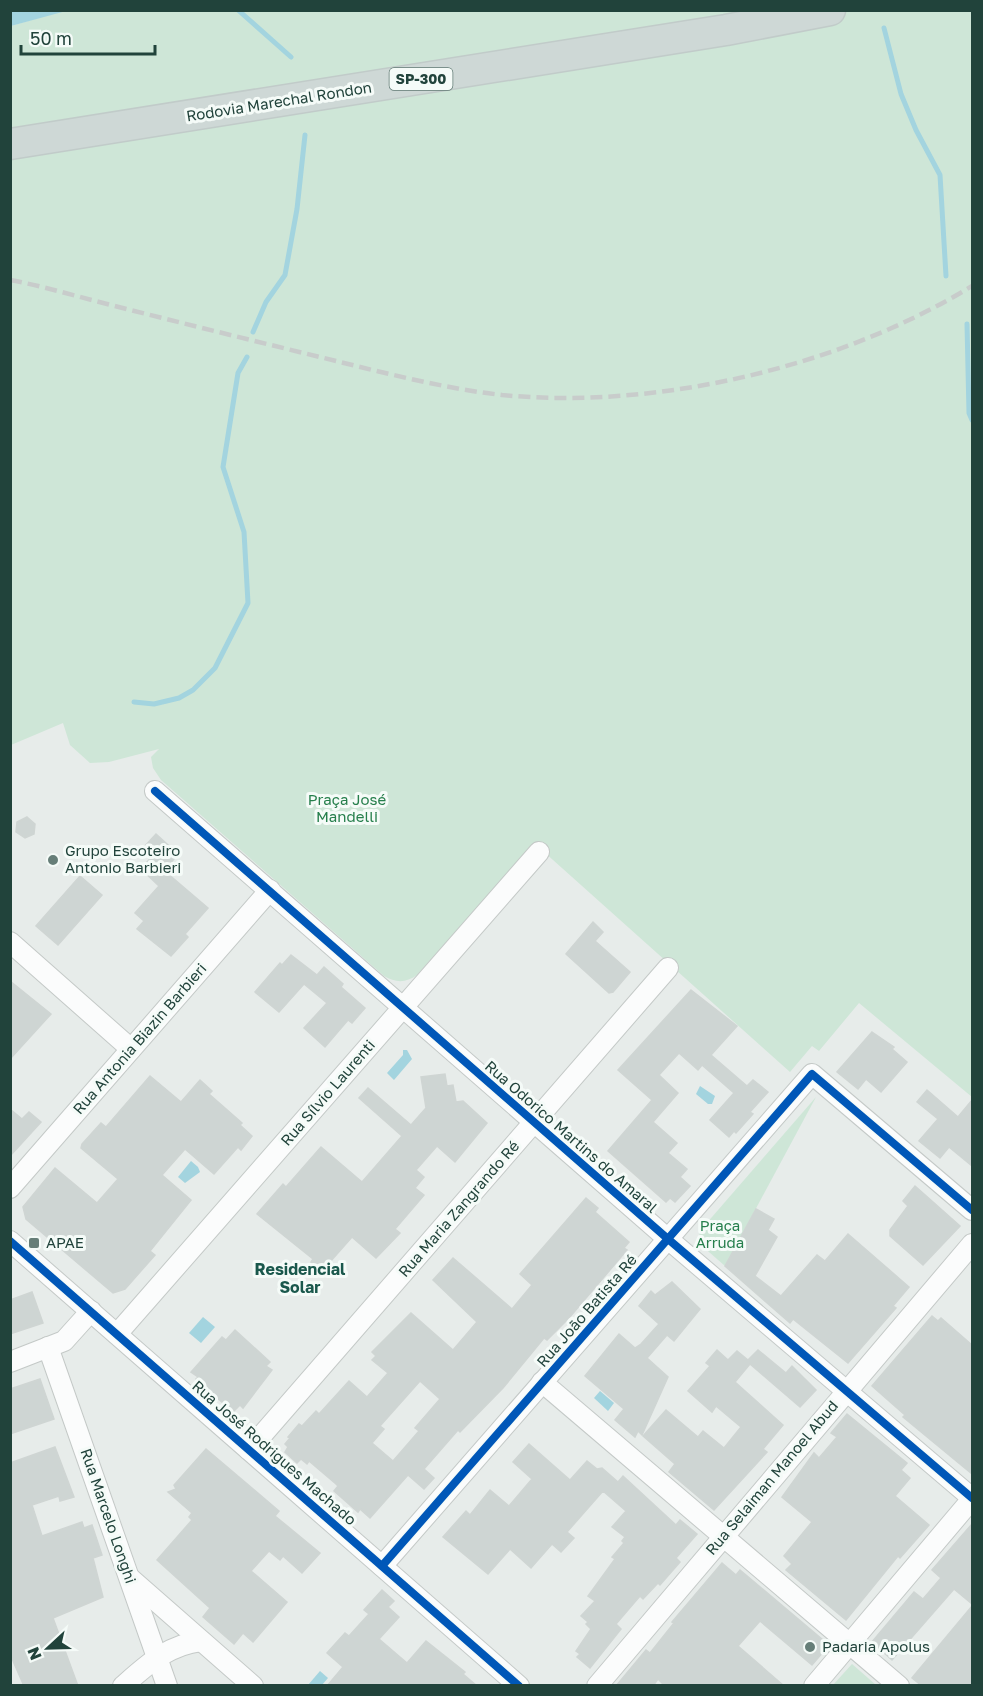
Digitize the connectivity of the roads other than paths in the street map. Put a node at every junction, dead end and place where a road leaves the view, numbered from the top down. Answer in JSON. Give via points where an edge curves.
{"nodes":[{"id":1,"x":830,"y":10,"type":"edge"},
{"id":2,"x":10,"y":144,"type":"edge"},
{"id":3,"x":156,"y":791,"type":"dead end"},
{"id":4,"x":539,"y":852,"type":"dead end"},
{"id":5,"x":270,"y":890,"type":"junction"},
{"id":6,"x":10,"y":942,"type":"edge"},
{"id":7,"x":668,"y":968,"type":"dead end"},
{"id":8,"x":403,"y":1007,"type":"junction"},
{"id":9,"x":131,"y":1049,"type":"junction"},
{"id":10,"x":534,"y":1123,"type":"junction"},
{"id":11,"x":10,"y":1188,"type":"edge"},
{"id":12,"x":972,"y":1210,"type":"edge"},
{"id":13,"x":668,"y":1239,"type":"junction"},
{"id":14,"x":10,"y":1241,"type":"edge"},
{"id":15,"x":972,"y":1244,"type":"edge"},
{"id":16,"x":91,"y":1311,"type":"junction"},
{"id":17,"x":117,"y":1334,"type":"junction"},
{"id":18,"x":48,"y":1347,"type":"junction"},
{"id":19,"x":10,"y":1362,"type":"edge"},
{"id":20,"x":542,"y":1382,"type":"junction"},
{"id":21,"x":846,"y":1392,"type":"junction"},
{"id":22,"x":249,"y":1450,"type":"junction"},
{"id":23,"x":972,"y":1498,"type":"edge"},
{"id":24,"x":723,"y":1537,"type":"junction"},
{"id":25,"x":382,"y":1566,"type":"junction"},
{"id":26,"x":129,"y":1577,"type":"junction"},
{"id":27,"x":201,"y":1641,"type":"junction"},
{"id":28,"x":850,"y":1643,"type":"junction"},
{"id":29,"x":157,"y":1656,"type":"junction"},
{"id":30,"x":123,"y":1686,"type":"edge"},
{"id":31,"x":167,"y":1686,"type":"edge"},
{"id":32,"x":253,"y":1686,"type":"edge"},
{"id":33,"x":519,"y":1686,"type":"edge"},
{"id":34,"x":597,"y":1686,"type":"edge"},
{"id":35,"x":814,"y":1686,"type":"edge"},
{"id":36,"x":899,"y":1686,"type":"edge"}],
"edges":[{"from":1,"to":2,"type":"main road","name":"Rodovia Marechal Rondon","number":"SP-300","via":[[706,34]]},
{"from":3,"to":5,"type":"street","name":"Rua Odorico Martins do Amaral"},
{"from":4,"to":8,"type":"street","name":"Rua Sílvio Laurenti"},
{"from":5,"to":8,"type":"street","name":"Rua Odorico Martins do Amaral"},
{"from":5,"to":9,"type":"street","name":"Rua Antonia Biazin Barbieri"},
{"from":6,"to":9,"type":"street"},
{"from":7,"to":10,"type":"street","name":"Rua Maria Zangrando Ré"},
{"from":8,"to":10,"type":"street","name":"Rua Odorico Martins do Amaral"},
{"from":8,"to":17,"type":"street","name":"Rua Sílvio Laurenti"},
{"from":9,"to":11,"type":"street","name":"Rua Antonia Biazin Barbieri"},
{"from":10,"to":13,"type":"street","name":"Rua Odorico Martins do Amaral"},
{"from":10,"to":22,"type":"street","name":"Rua Maria Zangrando Ré"},
{"from":12,"to":13,"type":"street","name":"Rua João Batista Ré","via":[[812,1074]]},
{"from":13,"to":20,"type":"street","name":"Rua João Batista Ré"},
{"from":13,"to":21,"type":"street","name":"Rua Odorico Martins do Amaral"},
{"from":14,"to":16,"type":"street","name":"Rua José Rodrigues Machado"},
{"from":15,"to":21,"type":"street","name":"Rua Selaiman Manoel Abud"},
{"from":16,"to":17,"type":"street","name":"Rua José Rodrigues Machado"},
{"from":16,"to":18,"type":"street","via":[[64,1341]]},
{"from":17,"to":22,"type":"street","name":"Rua José Rodrigues Machado"},
{"from":18,"to":19,"type":"street"},
{"from":18,"to":26,"type":"street","name":"Rua Marcelo Longhi"},
{"from":20,"to":24,"type":"street"},
{"from":20,"to":25,"type":"street","name":"Rua João Batista Ré"},
{"from":21,"to":23,"type":"street","name":"Rua Odorico Martins do Amaral"},
{"from":21,"to":24,"type":"street","name":"Rua Selaiman Manoel Abud"},
{"from":22,"to":25,"type":"street","name":"Rua José Rodrigues Machado"},
{"from":23,"to":28,"type":"street"},
{"from":24,"to":28,"type":"street"},
{"from":24,"to":34,"type":"street","name":"Rua Selaiman Manoel Abud"},
{"from":25,"to":33,"type":"street","name":"Rua José Rodrigues Machado"},
{"from":26,"to":27,"type":"street"},
{"from":26,"to":29,"type":"street","name":"Rua Marcelo Longhi"},
{"from":27,"to":29,"type":"street"},
{"from":27,"to":32,"type":"street"},
{"from":28,"to":35,"type":"street"},
{"from":28,"to":36,"type":"street"},
{"from":29,"to":30,"type":"street"},
{"from":29,"to":31,"type":"street","name":"Rua Marcelo Longhi"}]}
